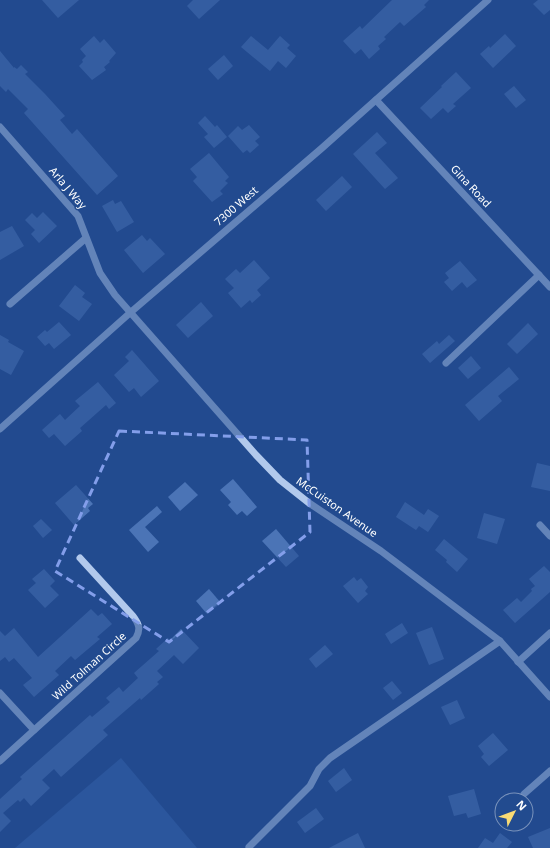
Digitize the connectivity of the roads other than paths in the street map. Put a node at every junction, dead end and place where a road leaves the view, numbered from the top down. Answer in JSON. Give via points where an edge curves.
{"nodes":[{"id":1,"x":486,"y":1,"type":"edge"},
{"id":2,"x":376,"y":100,"type":"junction"},
{"id":3,"x":0,"y":127,"type":"edge"},
{"id":4,"x":86,"y":238,"type":"junction"},
{"id":5,"x":539,"y":274,"type":"junction"},
{"id":6,"x":550,"y":287,"type":"edge"},
{"id":7,"x":10,"y":304,"type":"dead end"},
{"id":8,"x":131,"y":312,"type":"junction"},
{"id":9,"x":446,"y":362,"type":"dead end"},
{"id":10,"x":0,"y":429,"type":"edge"},
{"id":11,"x":540,"y":526,"type":"dead end"},
{"id":12,"x":550,"y":536,"type":"edge"},
{"id":13,"x":80,"y":558,"type":"dead end"},
{"id":14,"x":550,"y":633,"type":"edge"},
{"id":15,"x":500,"y":641,"type":"junction"},
{"id":16,"x":518,"y":662,"type":"junction"},
{"id":17,"x":0,"y":693,"type":"edge"},
{"id":18,"x":550,"y":697,"type":"edge"},
{"id":19,"x":34,"y":730,"type":"junction"},
{"id":20,"x":0,"y":761,"type":"edge"},
{"id":21,"x":550,"y":771,"type":"edge"},
{"id":22,"x":526,"y":792,"type":"edge"},
{"id":23,"x":249,"y":847,"type":"dead end"}],
"edges":[{"from":1,"to":2,"type":"street","name":"7300 West"},
{"from":2,"to":5,"type":"street","name":"Gina Road"},
{"from":2,"to":8,"type":"street","name":"7300 West"},
{"from":3,"to":4,"type":"street","name":"Arla J Way","via":[[78,216]]},
{"from":4,"to":7,"type":"street"},
{"from":4,"to":8,"type":"street","name":"Arla J Way","via":[[100,273]]},
{"from":5,"to":6,"type":"street","name":"Gina Road"},
{"from":5,"to":9,"type":"street"},
{"from":8,"to":10,"type":"street","name":"7300 West"},
{"from":8,"to":15,"type":"street","name":"McCuiston Avenue","via":[[280,480],[309,503],[381,551]]},
{"from":11,"to":12,"type":"street"},
{"from":13,"to":19,"type":"street","name":"Wild Tolman Circle","via":[[133,616],[139,632],[136,638]]},
{"from":14,"to":16,"type":"street"},
{"from":15,"to":16,"type":"street","name":"McCuiston Avenue"},
{"from":15,"to":23,"type":"street","via":[[330,758],[319,769],[310,786]]},
{"from":16,"to":18,"type":"street","name":"McCuiston Avenue"},
{"from":17,"to":19,"type":"street"},
{"from":19,"to":20,"type":"street"},
{"from":21,"to":22,"type":"street"}]}
